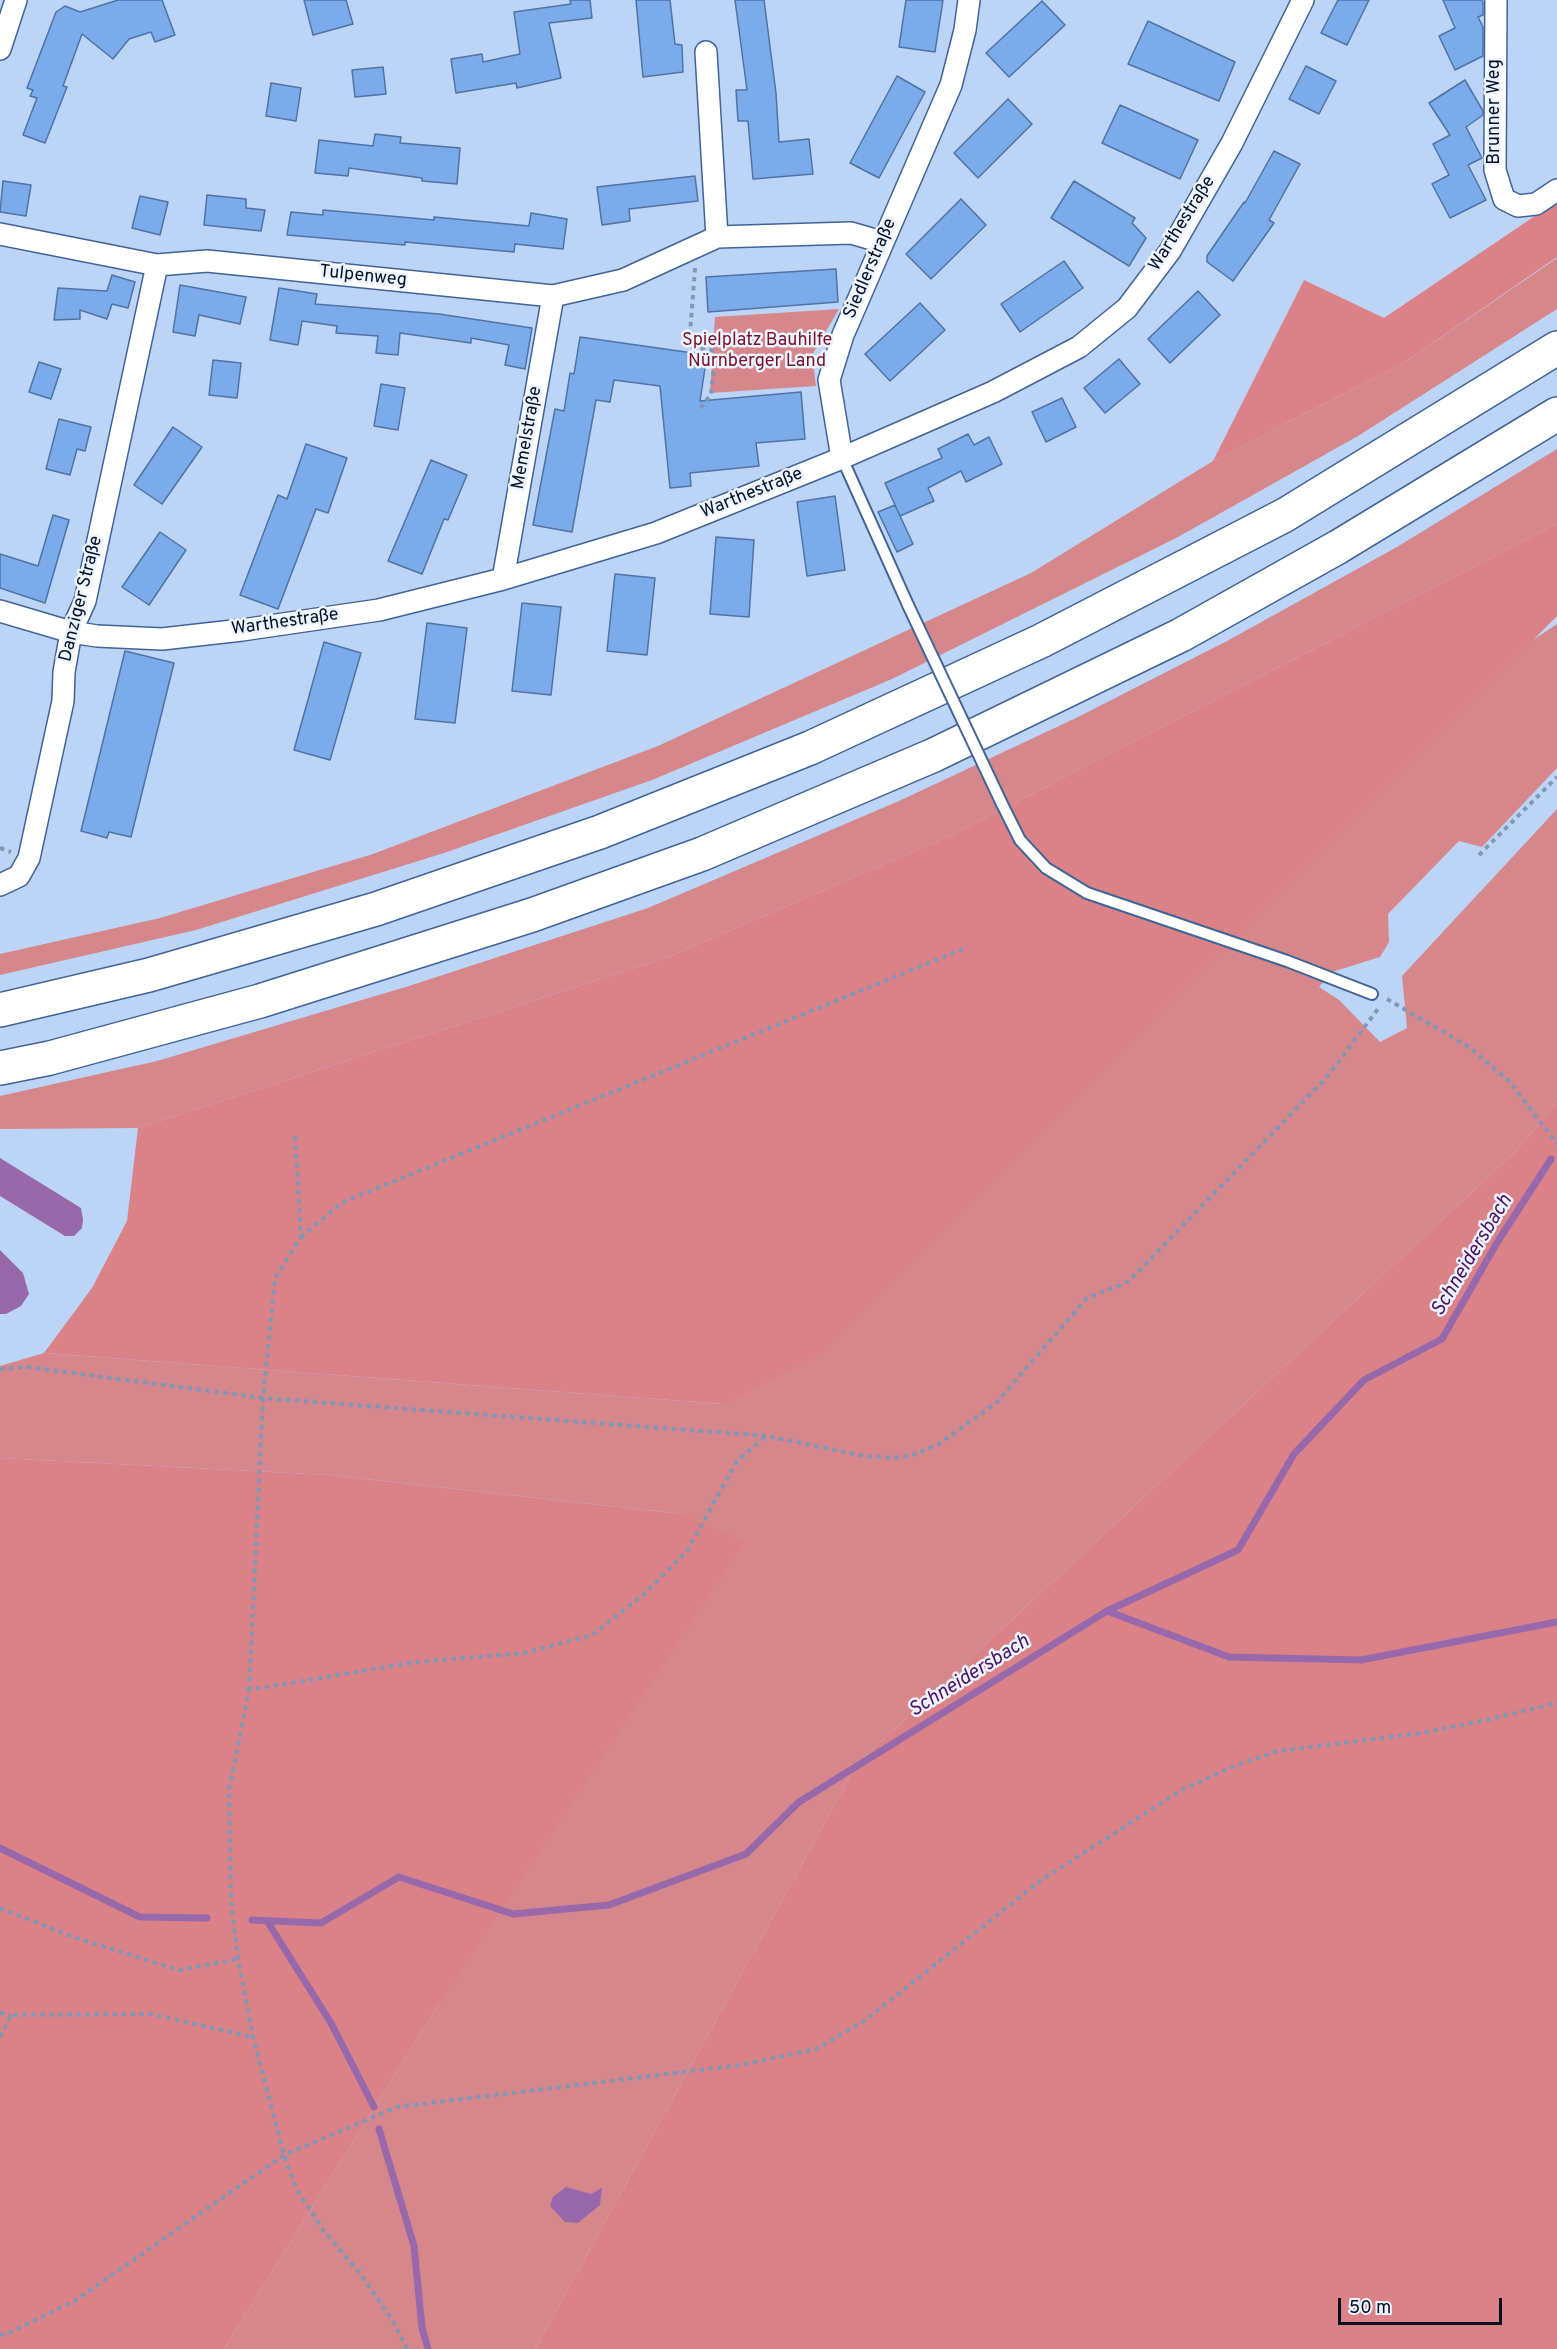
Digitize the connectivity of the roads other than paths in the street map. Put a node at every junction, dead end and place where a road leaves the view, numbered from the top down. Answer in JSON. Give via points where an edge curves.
{"nodes":[{"id":1,"x":969,"y":0,"type":"edge"},
{"id":2,"x":1303,"y":0,"type":"edge"},
{"id":3,"x":1496,"y":0,"type":"edge"},
{"id":4,"x":14,"y":3,"type":"edge"},
{"id":5,"x":0,"y":49,"type":"edge"},
{"id":6,"x":706,"y":52,"type":"dead end"},
{"id":7,"x":1557,"y":190,"type":"edge"},
{"id":8,"x":0,"y":234,"type":"edge"},
{"id":9,"x":717,"y":237,"type":"junction"},
{"id":10,"x":882,"y":242,"type":"junction"},
{"id":11,"x":157,"y":265,"type":"junction"},
{"id":12,"x":553,"y":296,"type":"junction"},
{"id":13,"x":1557,"y":348,"type":"edge"},
{"id":14,"x":1557,"y":414,"type":"edge"},
{"id":15,"x":842,"y":458,"type":"junction"},
{"id":16,"x":503,"y":579,"type":"junction"},
{"id":17,"x":0,"y":611,"type":"edge"},
{"id":18,"x":71,"y":632,"type":"junction"},
{"id":19,"x":0,"y":885,"type":"edge"},
{"id":20,"x":1372,"y":994,"type":"dead end"},
{"id":21,"x":0,"y":1010,"type":"edge"},
{"id":22,"x":0,"y":1068,"type":"edge"}],
"edges":[{"from":1,"to":10,"type":"street","name":"Siedlerstraße","via":[[951,84]]},
{"from":2,"to":15,"type":"street","name":"Warthestraße","via":[[1232,143],[1170,251],[1127,308],[1079,347],[993,392]]},
{"from":3,"to":7,"type":"street","name":"Brunner Weg","via":[[1495,170],[1504,199],[1518,206],[1536,204]]},
{"from":4,"to":5,"type":"street"},
{"from":6,"to":9,"type":"street"},
{"from":8,"to":11,"type":"street","name":"Tulpenweg"},
{"from":9,"to":10,"type":"street","name":"Tulpenweg","via":[[850,233]]},
{"from":9,"to":12,"type":"street","name":"Tulpenweg","via":[[623,280]]},
{"from":10,"to":15,"type":"street","name":"Siedlerstraße","via":[[843,335],[829,380]]},
{"from":11,"to":12,"type":"street","name":"Tulpenweg","via":[[207,261]]},
{"from":11,"to":18,"type":"street","name":"Danziger Straße","via":[[85,601]]},
{"from":12,"to":16,"type":"street","name":"Memelstraße"},
{"from":13,"to":21,"type":"highway","via":[[1285,515],[1041,641],[810,748],[600,832],[376,909],[149,975]]},
{"from":14,"to":22,"type":"highway","via":[[1338,547],[1181,635],[934,755],[702,854],[532,915],[260,1001]]},
{"from":15,"to":16,"type":"street","name":"Warthestraße","via":[[656,533]]},
{"from":15,"to":20,"type":"lane","name":"Siedlerstraße","bridge":true,"via":[[1002,804],[1020,840],[1046,868],[1087,893]]},
{"from":16,"to":18,"type":"street","name":"Warthestraße","via":[[379,610],[242,630],[162,639]]},
{"from":17,"to":18,"type":"street","name":"Warthestraße"},
{"from":18,"to":19,"type":"street","name":"Danziger Straße","via":[[63,701],[29,858],[19,876]]}]}
